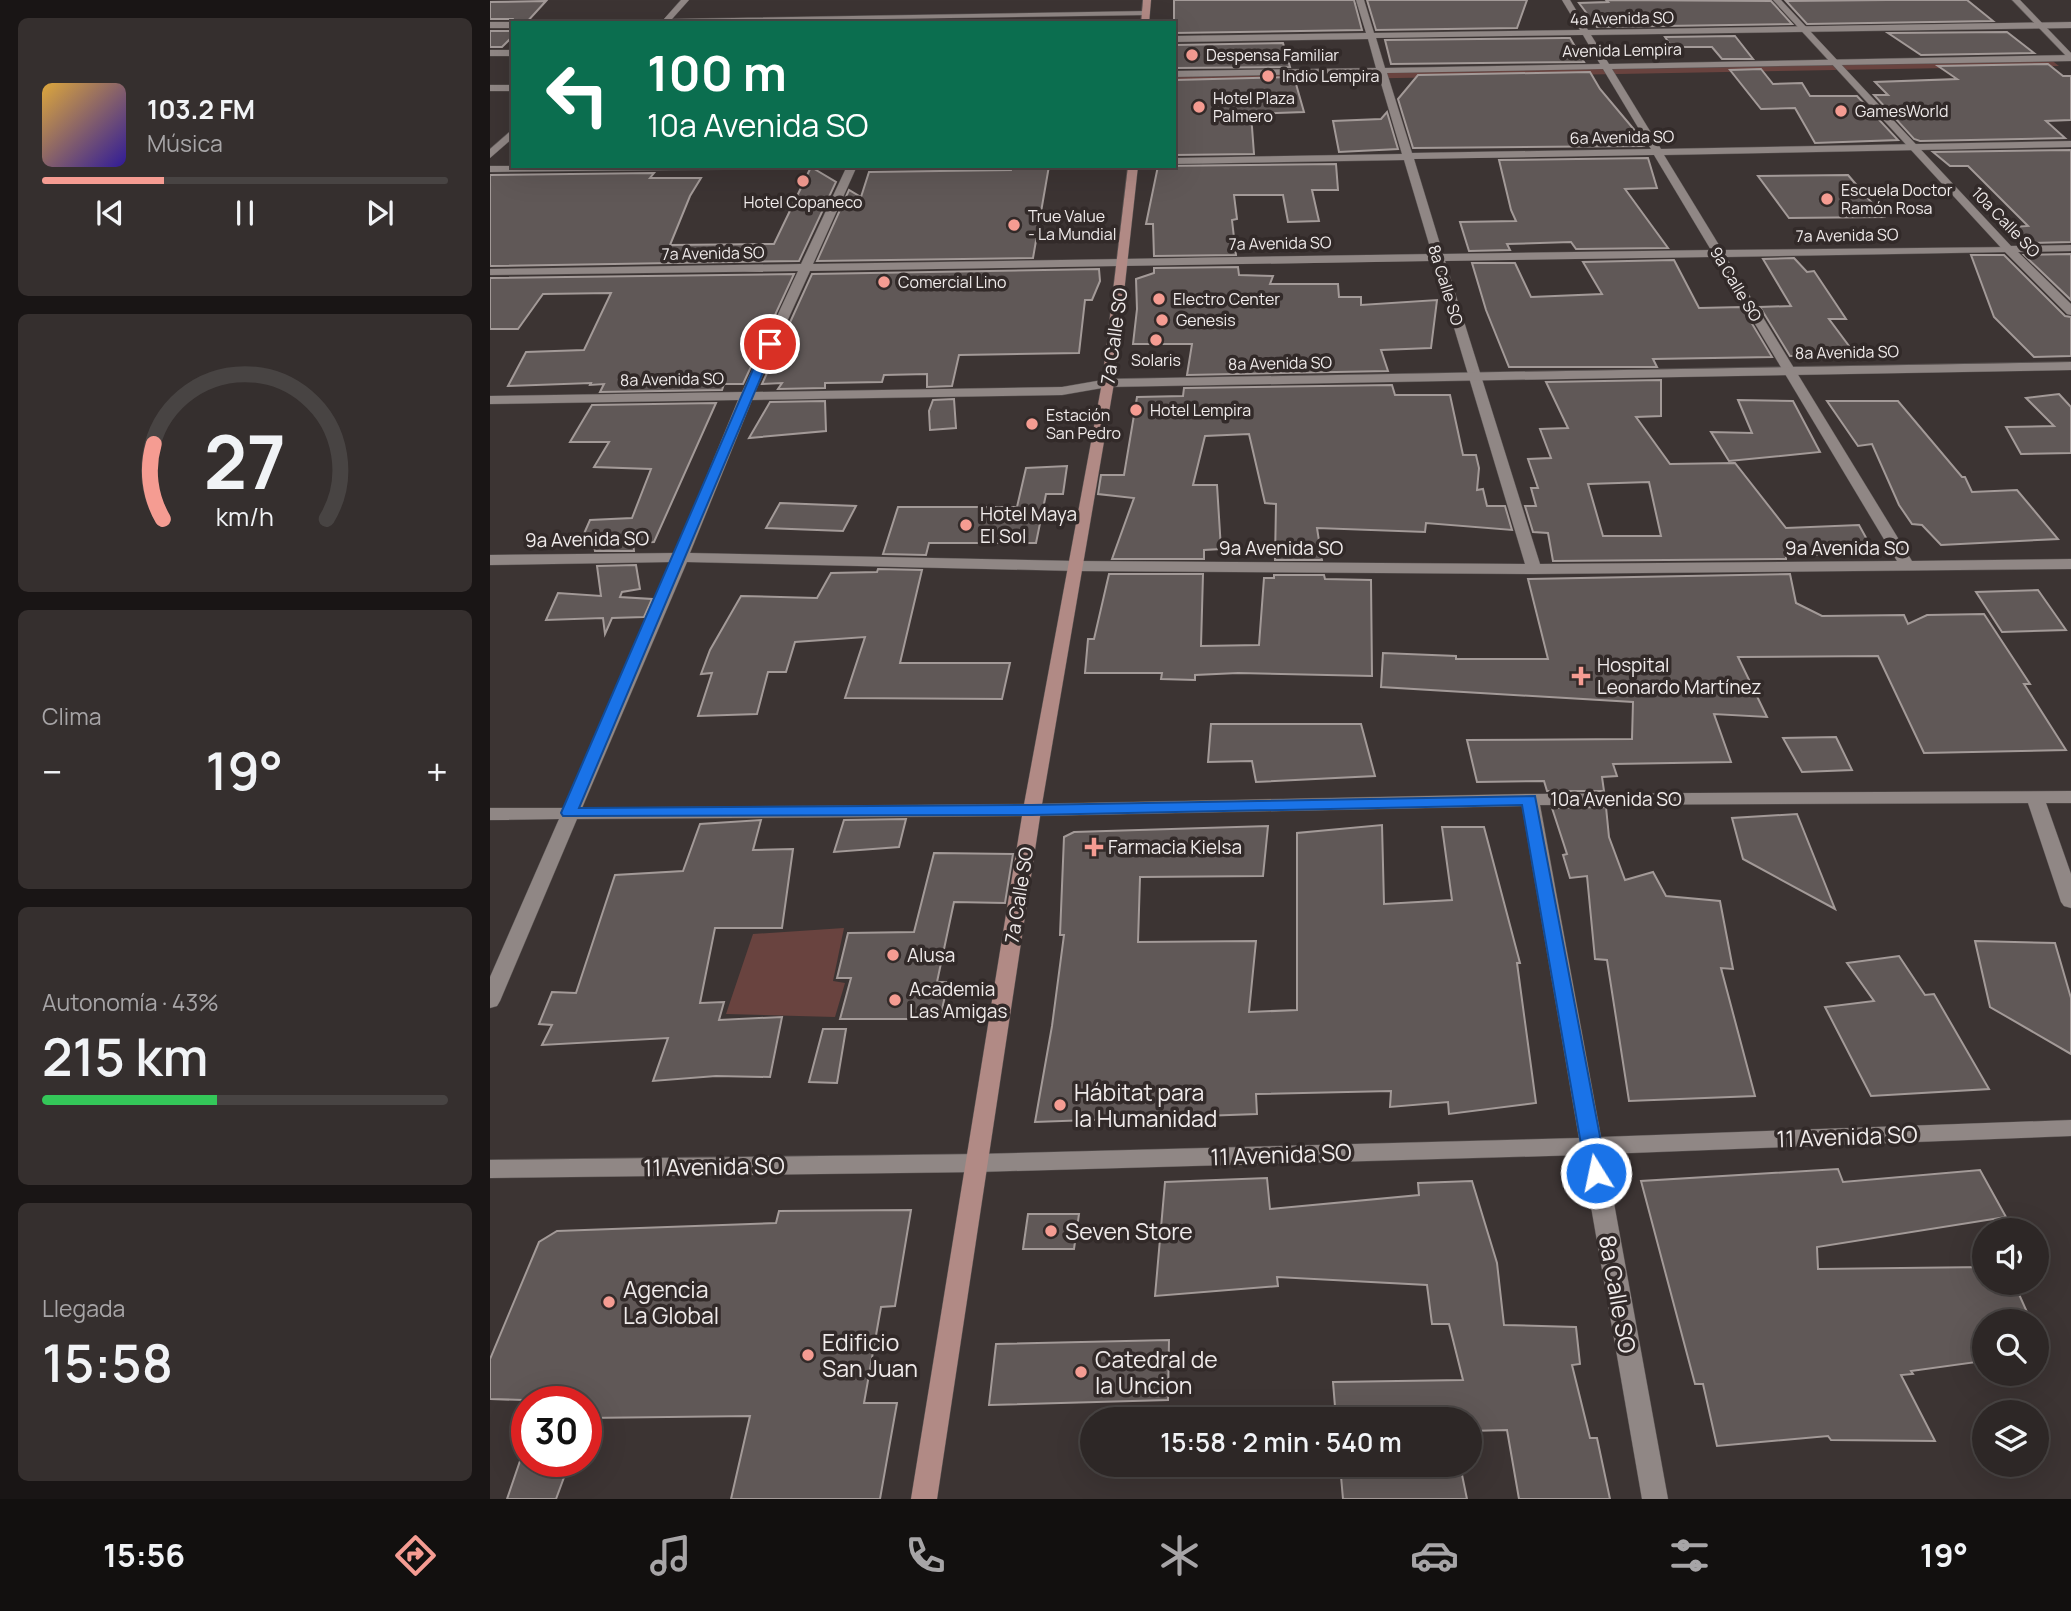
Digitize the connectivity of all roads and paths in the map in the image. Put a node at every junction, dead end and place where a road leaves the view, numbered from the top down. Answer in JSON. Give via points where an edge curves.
{"nodes":[{"id":1,"x":685,"y":0,"type":"edge"},
{"id":2,"x":1147,"y":0,"type":"edge"},
{"id":3,"x":1360,"y":0,"type":"edge"},
{"id":4,"x":1566,"y":0,"type":"edge"},
{"id":5,"x":1777,"y":0,"type":"edge"},
{"id":6,"x":2015,"y":0,"type":"edge"},
{"id":7,"x":917,"y":16,"type":"edge"},
{"id":8,"x":1146,"y":18,"type":"edge"},
{"id":9,"x":666,"y":21,"type":"edge"},
{"id":10,"x":707,"y":21,"type":"edge"},
{"id":11,"x":511,"y":24,"type":"edge"},
{"id":12,"x":490,"y":25,"type":"edge"},
{"id":13,"x":2071,"y":25,"type":"edge"},
{"id":14,"x":2040,"y":26,"type":"junction"},
{"id":15,"x":1804,"y":29,"type":"junction"},
{"id":16,"x":1585,"y":33,"type":"junction"},
{"id":17,"x":1371,"y":36,"type":"junction"},
{"id":18,"x":1176,"y":39,"type":"edge"},
{"id":19,"x":490,"y":53,"type":"edge"},
{"id":20,"x":511,"y":53,"type":"edge"},
{"id":21,"x":2071,"y":58,"type":"edge"},
{"id":22,"x":1835,"y":62,"type":"junction"},
{"id":23,"x":1606,"y":66,"type":"junction"},
{"id":24,"x":1176,"y":74,"type":"edge"},
{"id":25,"x":1845,"y":74,"type":"junction"},
{"id":26,"x":1859,"y":74,"type":"dead end"},
{"id":27,"x":1833,"y":75,"type":"dead end"},
{"id":28,"x":1383,"y":76,"type":"junction"},
{"id":29,"x":1600,"y":78,"type":"dead end"},
{"id":30,"x":1613,"y":78,"type":"junction"},
{"id":31,"x":1626,"y":78,"type":"dead end"},
{"id":32,"x":1372,"y":82,"type":"dead end"},
{"id":33,"x":1398,"y":82,"type":"dead end"},
{"id":34,"x":490,"y":88,"type":"edge"},
{"id":35,"x":511,"y":88,"type":"edge"},
{"id":36,"x":511,"y":134,"type":"edge"},
{"id":37,"x":2071,"y":145,"type":"edge"},
{"id":38,"x":1913,"y":147,"type":"junction"},
{"id":39,"x":1657,"y":152,"type":"junction"},
{"id":40,"x":490,"y":155,"type":"edge"},
{"id":41,"x":1408,"y":156,"type":"junction"},
{"id":42,"x":1176,"y":161,"type":"edge"},
{"id":43,"x":585,"y":168,"type":"edge"},
{"id":44,"x":851,"y":168,"type":"edge"},
{"id":45,"x":1133,"y":168,"type":"edge"},
{"id":46,"x":490,"y":169,"type":"edge"},
{"id":47,"x":2071,"y":247,"type":"edge"},
{"id":48,"x":2008,"y":248,"type":"junction"},
{"id":49,"x":1718,"y":253,"type":"junction"},
{"id":50,"x":1438,"y":257,"type":"junction"},
{"id":51,"x":1124,"y":261,"type":"junction"},
{"id":52,"x":804,"y":268,"type":"junction"},
{"id":53,"x":490,"y":272,"type":"edge"},
{"id":54,"x":2071,"y":311,"type":"edge"},
{"id":55,"x":2071,"y":366,"type":"edge"},
{"id":56,"x":1788,"y":371,"type":"junction"},
{"id":57,"x":1474,"y":376,"type":"junction"},
{"id":58,"x":1108,"y":383,"type":"junction"},
{"id":59,"x":747,"y":396,"type":"junction"},
{"id":60,"x":490,"y":400,"type":"edge"},
{"id":61,"x":681,"y":557,"type":"junction"},
{"id":62,"x":490,"y":560,"type":"edge"},
{"id":63,"x":2071,"y":564,"type":"edge"},
{"id":64,"x":1076,"y":566,"type":"junction"},
{"id":65,"x":1908,"y":567,"type":"junction"},
{"id":66,"x":1534,"y":569,"type":"junction"},
{"id":67,"x":2035,"y":797,"type":"junction"},
{"id":68,"x":2071,"y":797,"type":"edge"},
{"id":69,"x":1530,"y":800,"type":"junction"},
{"id":70,"x":1032,"y":810,"type":"junction"},
{"id":71,"x":569,"y":813,"type":"junction"},
{"id":72,"x":490,"y":814,"type":"edge"},
{"id":73,"x":2071,"y":902,"type":"edge"},
{"id":74,"x":490,"y":1000,"type":"edge"},
{"id":75,"x":2071,"y":1128,"type":"edge"},
{"id":76,"x":1592,"y":1146,"type":"junction"},
{"id":77,"x":978,"y":1163,"type":"junction"},
{"id":78,"x":490,"y":1169,"type":"edge"},
{"id":79,"x":925,"y":1499,"type":"edge"},
{"id":80,"x":1655,"y":1499,"type":"edge"}],
"edges":[{"from":1,"to":9,"type":"street"},
{"from":2,"to":8,"type":"main road"},
{"from":3,"to":17,"type":"street","name":"8a Calle SO"},
{"from":4,"to":16,"type":"street","name":"9a Calle SO"},
{"from":5,"to":15,"type":"street","name":"10a Calle SO"},
{"from":6,"to":14,"type":"street"},
{"from":7,"to":8,"type":"street"},
{"from":7,"to":10,"type":"street"},
{"from":11,"to":12,"type":"street"},
{"from":13,"to":14,"type":"street","name":"4a Avenida SO"},
{"from":14,"to":15,"type":"street","name":"4a Avenida SO"},
{"from":14,"to":21,"type":"street"},
{"from":15,"to":16,"type":"street","name":"4a Avenida SO"},
{"from":15,"to":22,"type":"street","name":"10a Calle SO"},
{"from":16,"to":17,"type":"street","name":"4a Avenida SO"},
{"from":16,"to":23,"type":"street","name":"9a Calle SO"},
{"from":17,"to":18,"type":"street","name":"4a Avenida SO"},
{"from":17,"to":28,"type":"street","name":"8a Calle SO"},
{"from":19,"to":20,"type":"street"},
{"from":21,"to":22,"type":"street","name":"Avenida Lempira"},
{"from":22,"to":23,"type":"street","name":"Avenida Lempira"},
{"from":22,"to":25,"type":"street","name":"10a Calle SO"},
{"from":23,"to":28,"type":"street","name":"Avenida Lempira"},
{"from":23,"to":30,"type":"street","name":"9a Calle SO"},
{"from":24,"to":28,"type":"street","name":"Avenida Lempira"},
{"from":25,"to":26,"type":"street"},
{"from":25,"to":27,"type":"street"},
{"from":25,"to":38,"type":"street","name":"10a Calle SO"},
{"from":28,"to":32,"type":"street","name":"Avenida Lempira"},
{"from":28,"to":33,"type":"street","name":"Avenida Lempira"},
{"from":28,"to":41,"type":"street","name":"8a Calle SO"},
{"from":29,"to":30,"type":"street","name":"Avenida Lempira"},
{"from":30,"to":31,"type":"street","name":"Avenida Lempira"},
{"from":30,"to":39,"type":"street","name":"9a Calle SO"},
{"from":34,"to":35,"type":"street"},
{"from":36,"to":40,"type":"street"},
{"from":37,"to":38,"type":"street","name":"6a Avenida SO"},
{"from":38,"to":39,"type":"street","name":"6a Avenida SO"},
{"from":38,"to":48,"type":"street","name":"10a Calle SO"},
{"from":39,"to":41,"type":"street","name":"6a Avenida SO"},
{"from":39,"to":49,"type":"street","name":"9a Calle SO"},
{"from":41,"to":42,"type":"street","name":"6a Avenida SO"},
{"from":41,"to":50,"type":"street","name":"8a Calle SO"},
{"from":43,"to":46,"type":"street"},
{"from":44,"to":52,"type":"street"},
{"from":45,"to":51,"type":"main road","name":"7a Calle SO"},
{"from":47,"to":48,"type":"street","name":"7a Avenida SO"},
{"from":48,"to":49,"type":"street","name":"7a Avenida SO"},
{"from":48,"to":54,"type":"street","name":"10a Calle SO"},
{"from":49,"to":50,"type":"street","name":"7a Avenida SO"},
{"from":49,"to":56,"type":"street","name":"9a Calle SO"},
{"from":50,"to":51,"type":"street","name":"7a Avenida SO"},
{"from":50,"to":57,"type":"street","name":"8a Calle SO"},
{"from":51,"to":52,"type":"street","name":"7a Avenida SO"},
{"from":51,"to":58,"type":"main road","name":"7a Calle SO"},
{"from":52,"to":53,"type":"street","name":"7a Avenida SO"},
{"from":52,"to":59,"type":"street"},
{"from":55,"to":56,"type":"street","name":"8a Avenida SO"},
{"from":56,"to":57,"type":"street","name":"8a Avenida SO"},
{"from":56,"to":65,"type":"street","name":"9a Calle SO"},
{"from":57,"to":58,"type":"street","name":"8a Avenida SO"},
{"from":57,"to":66,"type":"street","name":"8a Calle SO"},
{"from":58,"to":59,"type":"street","name":"8a Avenida SO","via":[[1062,391]]},
{"from":58,"to":64,"type":"main road","name":"7a Calle SO"},
{"from":59,"to":60,"type":"street","name":"8a Avenida SO"},
{"from":59,"to":61,"type":"street"},
{"from":61,"to":62,"type":"street","name":"9a Avenida SO"},
{"from":61,"to":64,"type":"street","name":"9a Avenida SO"},
{"from":61,"to":71,"type":"street"},
{"from":63,"to":65,"type":"street","name":"9a Avenida SO"},
{"from":64,"to":66,"type":"street","name":"9a Avenida SO"},
{"from":64,"to":70,"type":"main road","name":"7a Calle SO"},
{"from":65,"to":66,"type":"street","name":"9a Avenida SO"},
{"from":67,"to":68,"type":"street","name":"10a Avenida SO"},
{"from":67,"to":69,"type":"street","name":"10a Avenida SO"},
{"from":67,"to":73,"type":"street"},
{"from":69,"to":70,"type":"street","name":"10a Avenida SO"},
{"from":69,"to":76,"type":"street","name":"8a Calle SO"},
{"from":70,"to":71,"type":"street","name":"10a Avenida SO"},
{"from":70,"to":77,"type":"main road","name":"7a Calle SO"},
{"from":71,"to":72,"type":"street","name":"10a Avenida SO"},
{"from":71,"to":74,"type":"street"},
{"from":75,"to":76,"type":"street","name":"11 Avenida SO"},
{"from":76,"to":77,"type":"street","name":"11 Avenida SO"},
{"from":76,"to":80,"type":"street","name":"8a Calle SO"},
{"from":77,"to":78,"type":"street","name":"11 Avenida SO"},
{"from":77,"to":79,"type":"main road","name":"7a Calle SO"}]}
